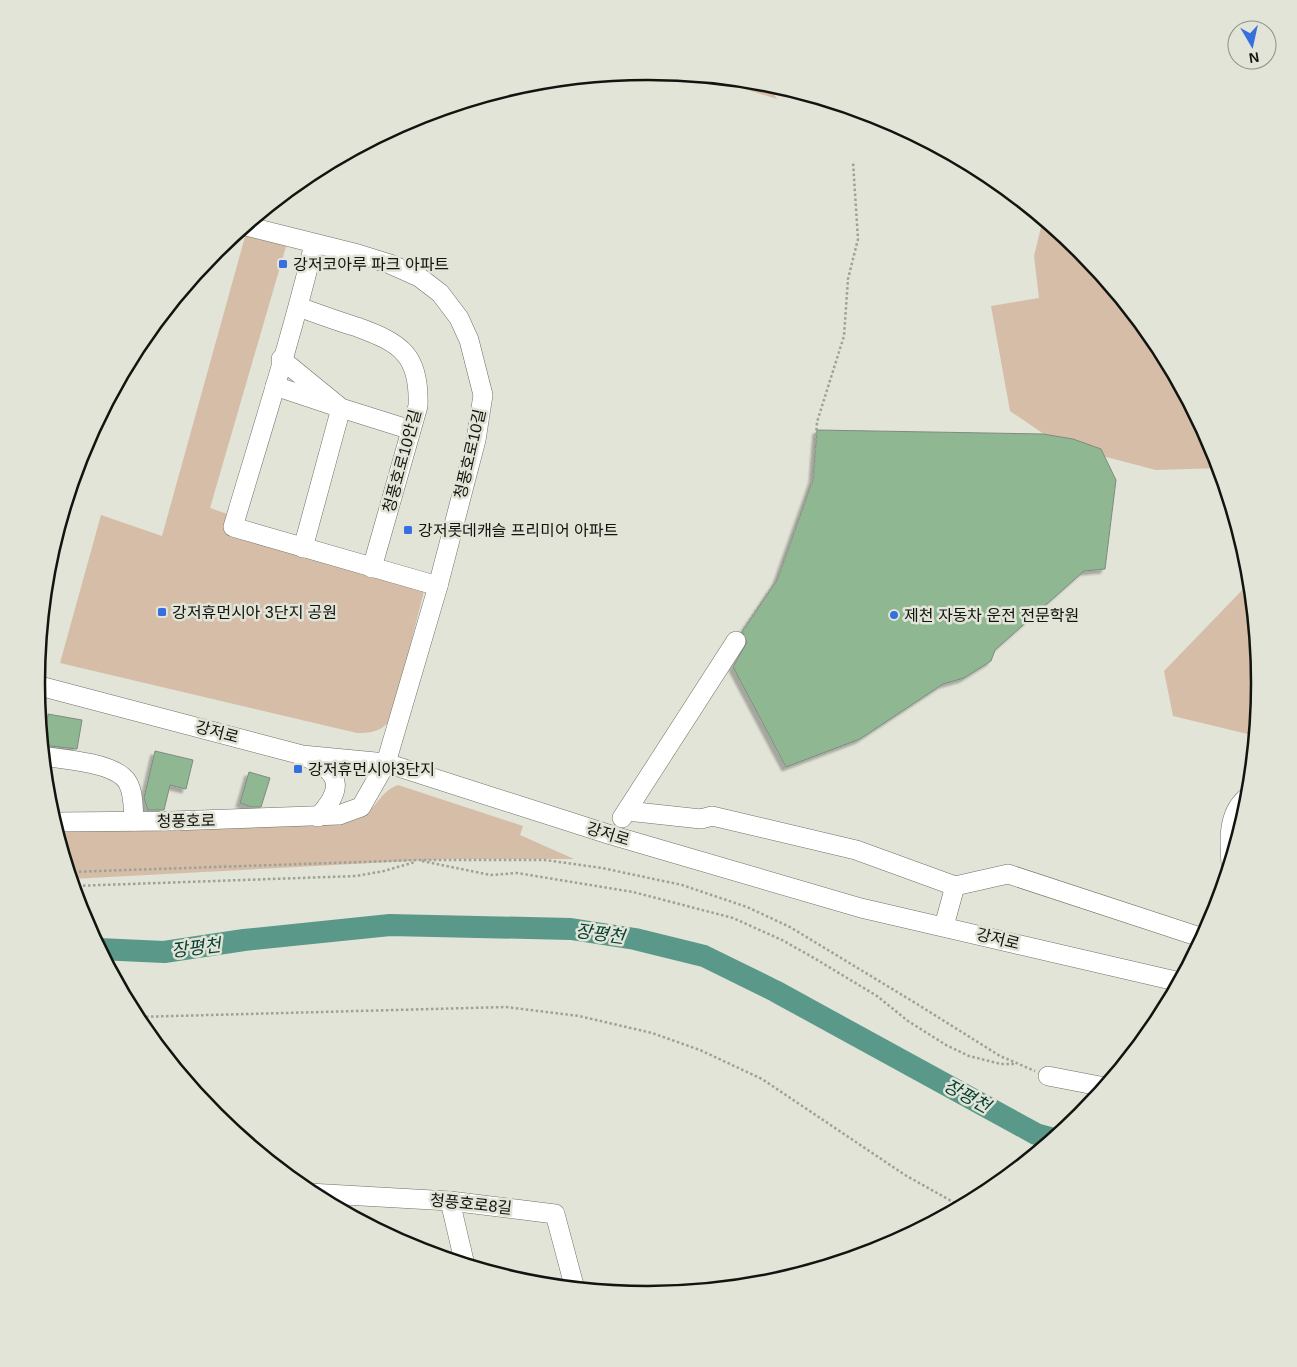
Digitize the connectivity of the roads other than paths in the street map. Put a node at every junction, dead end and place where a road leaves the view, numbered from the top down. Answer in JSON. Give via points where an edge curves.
{"nodes":[{"id":1,"x":253,"y":228,"type":"edge"},
{"id":2,"x":314,"y":244,"type":"junction"},
{"id":3,"x":299,"y":307,"type":"junction"},
{"id":4,"x":281,"y":359,"type":"junction"},
{"id":5,"x":275,"y":386,"type":"junction"},
{"id":6,"x":342,"y":408,"type":"junction"},
{"id":7,"x":411,"y":430,"type":"junction"},
{"id":8,"x":303,"y":548,"type":"junction"},
{"id":9,"x":372,"y":568,"type":"junction"},
{"id":10,"x":438,"y":586,"type":"junction"},
{"id":11,"x":736,"y":641,"type":"road end"},
{"id":12,"x":45,"y":687,"type":"edge"},
{"id":13,"x":302,"y":755,"type":"junction"},
{"id":14,"x":50,"y":757,"type":"edge"},
{"id":15,"x":386,"y":763,"type":"junction"},
{"id":16,"x":627,"y":811,"type":"junction"},
{"id":17,"x":1238,"y":812,"type":"edge"},
{"id":18,"x":318,"y":817,"type":"junction"},
{"id":19,"x":134,"y":821,"type":"junction"},
{"id":20,"x":62,"y":822,"type":"edge"},
{"id":21,"x":611,"y":835,"type":"junction"},
{"id":22,"x":1230,"y":843,"type":"edge"},
{"id":23,"x":955,"y":886,"type":"junction"},
{"id":24,"x":944,"y":926,"type":"junction"},
{"id":25,"x":1196,"y":936,"type":"edge"},
{"id":26,"x":1173,"y":980,"type":"edge"},
{"id":27,"x":1048,"y":1076,"type":"road end"},
{"id":28,"x":1098,"y":1086,"type":"edge"},
{"id":29,"x":330,"y":1196,"type":"edge"},
{"id":30,"x":450,"y":1201,"type":"junction"},
{"id":31,"x":463,"y":1257,"type":"edge"},
{"id":32,"x":573,"y":1282,"type":"edge"}],
"edges":[{"from":1,"to":2,"type":"street","name":"청풍호로10길"},
{"from":2,"to":3,"type":"street"},
{"from":2,"to":10,"type":"street","name":"청풍호로10길","via":[[390,264],[419,278],[440,293],[459,318],[469,340],[483,395],[476,440]]},
{"from":3,"to":4,"type":"street"},
{"from":3,"to":7,"type":"street","name":"청풍호로10안길","via":[[387,338],[402,348],[415,370],[419,386],[418,406]]},
{"from":4,"to":5,"type":"street"},
{"from":4,"to":6,"type":"street"},
{"from":5,"to":6,"type":"street"},
{"from":5,"to":8,"type":"street","via":[[233,527]]},
{"from":6,"to":7,"type":"street"},
{"from":6,"to":8,"type":"street"},
{"from":7,"to":9,"type":"street","name":"청풍호로10안길"},
{"from":8,"to":9,"type":"street"},
{"from":9,"to":10,"type":"street"},
{"from":10,"to":15,"type":"street","name":"청풍호로10길"},
{"from":11,"to":16,"type":"street"},
{"from":12,"to":13,"type":"street","name":"강저로"},
{"from":13,"to":15,"type":"street","name":"강저로"},
{"from":13,"to":18,"type":"street","via":[[323,765],[336,780],[333,798]]},
{"from":14,"to":19,"type":"street","via":[[118,772],[128,782]]},
{"from":15,"to":18,"type":"street","name":"청풍호로","via":[[360,807]]},
{"from":15,"to":21,"type":"street","name":"강저로"},
{"from":16,"to":21,"type":"street"},
{"from":16,"to":23,"type":"street","via":[[701,819],[712,816],[856,850]]},
{"from":17,"to":22,"type":"street","via":[[1230,828]]},
{"from":18,"to":19,"type":"street","name":"청풍호로"},
{"from":19,"to":20,"type":"street","name":"청풍호로"},
{"from":21,"to":24,"type":"street","name":"강저로","via":[[861,908]]},
{"from":23,"to":24,"type":"street"},
{"from":23,"to":25,"type":"street","via":[[1008,874]]},
{"from":24,"to":26,"type":"street","name":"강저로"},
{"from":27,"to":28,"type":"street"},
{"from":29,"to":30,"type":"street","name":"청풍호로8길"},
{"from":30,"to":31,"type":"street"},
{"from":30,"to":32,"type":"street","name":"청풍호로8길","via":[[555,1214]]}]}
